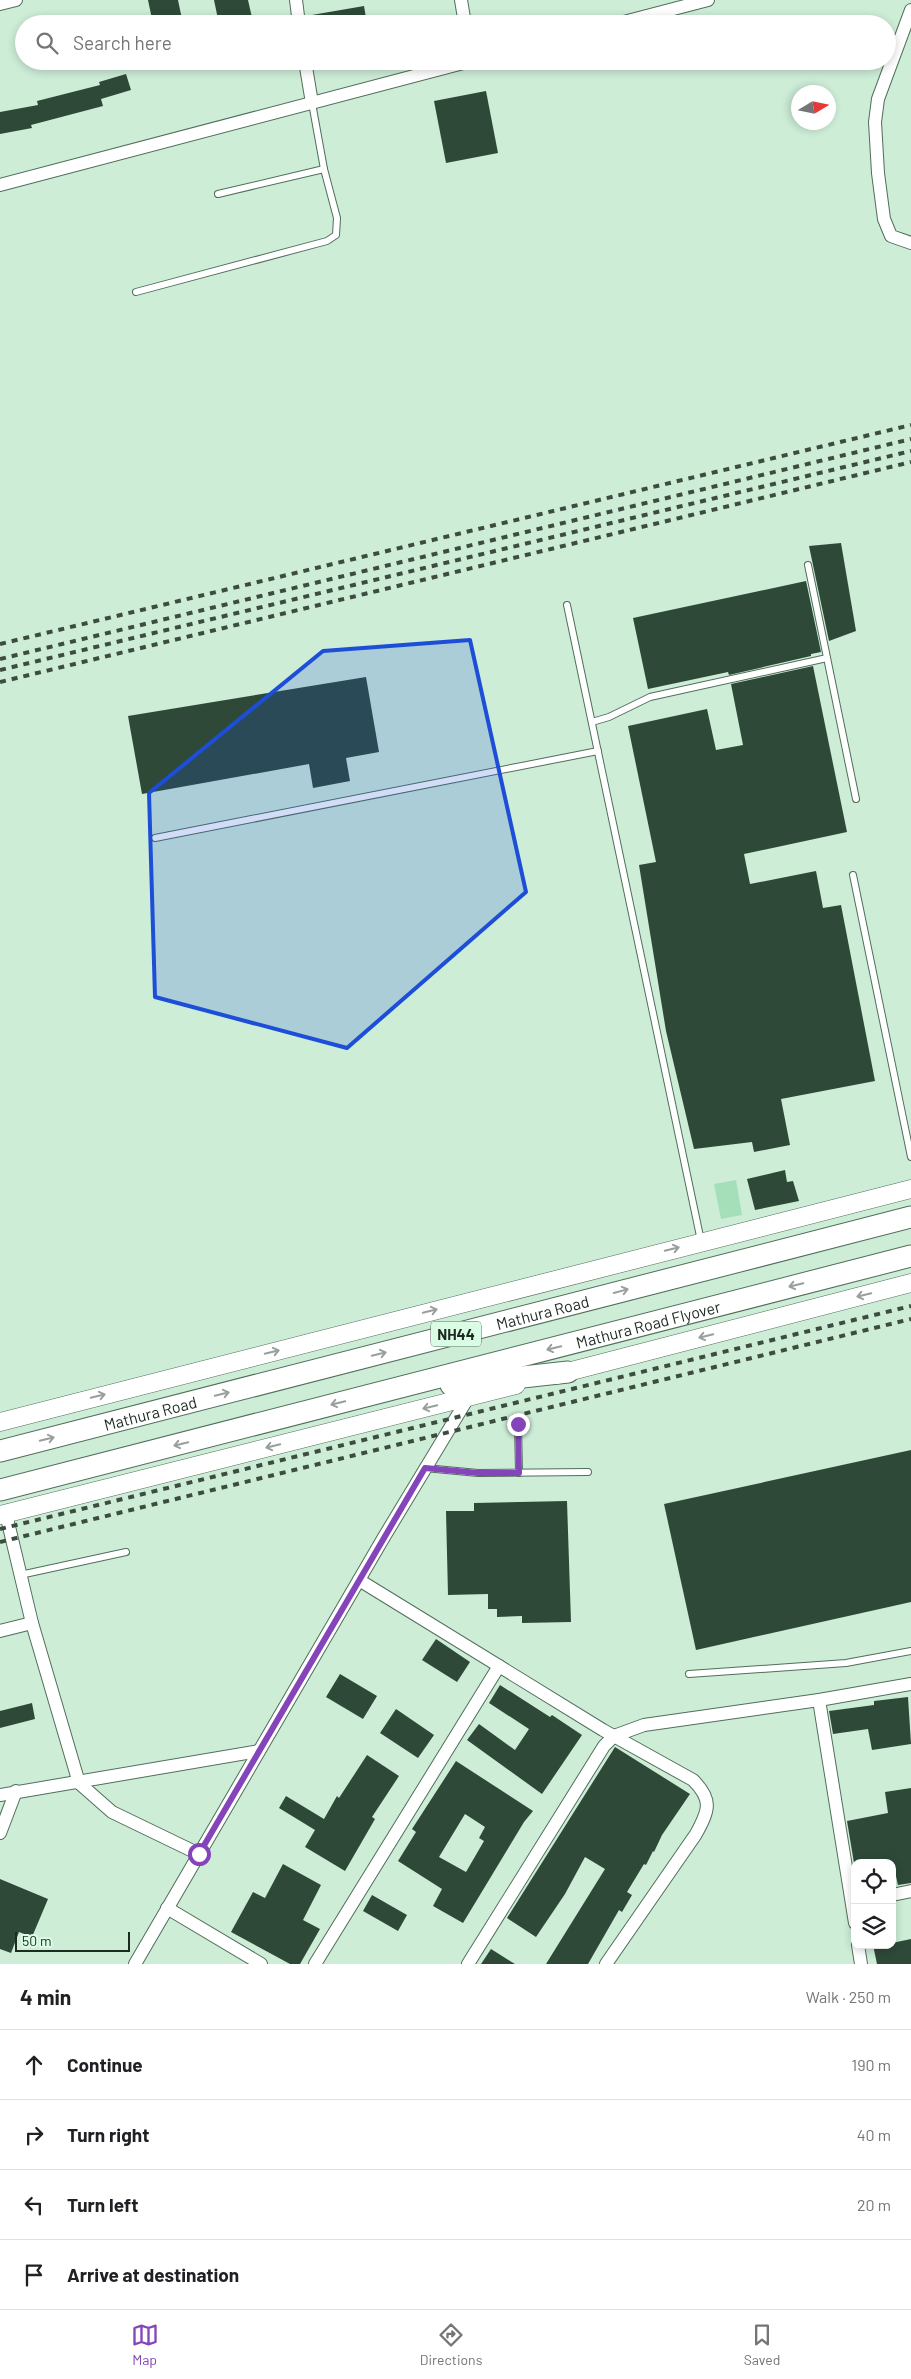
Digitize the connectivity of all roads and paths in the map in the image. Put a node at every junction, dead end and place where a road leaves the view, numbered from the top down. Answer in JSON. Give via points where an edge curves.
{"nodes":[{"id":1,"x":16,"y":0,"type":"edge"},
{"id":2,"x":296,"y":0,"type":"edge"},
{"id":3,"x":461,"y":0,"type":"edge"},
{"id":4,"x":708,"y":0,"type":"edge"},
{"id":5,"x":0,"y":4,"type":"edge"},
{"id":6,"x":911,"y":10,"type":"edge"},
{"id":7,"x":298,"y":15,"type":"edge"},
{"id":8,"x":464,"y":15,"type":"edge"},
{"id":9,"x":650,"y":15,"type":"edge"},
{"id":10,"x":896,"y":50,"type":"edge"},
{"id":11,"x":306,"y":70,"type":"edge"},
{"id":12,"x":437,"y":70,"type":"edge"},
{"id":13,"x":889,"y":70,"type":"edge"},
{"id":14,"x":312,"y":103,"type":"junction"},
{"id":15,"x":324,"y":169,"type":"junction"},
{"id":16,"x":0,"y":185,"type":"edge"},
{"id":17,"x":218,"y":194,"type":"dead end"},
{"id":18,"x":911,"y":243,"type":"edge"},
{"id":19,"x":136,"y":292,"type":"dead end"},
{"id":20,"x":808,"y":565,"type":"dead end"},
{"id":21,"x":567,"y":605,"type":"dead end"},
{"id":22,"x":827,"y":658,"type":"junction"},
{"id":23,"x":592,"y":722,"type":"junction"},
{"id":24,"x":598,"y":751,"type":"junction"},
{"id":25,"x":856,"y":799,"type":"dead end"},
{"id":26,"x":155,"y":838,"type":"dead end"},
{"id":27,"x":852,"y":875,"type":"dead end"},
{"id":28,"x":911,"y":1157,"type":"edge"},
{"id":29,"x":911,"y":1188,"type":"edge"},
{"id":30,"x":911,"y":1217,"type":"edge"},
{"id":31,"x":701,"y":1241,"type":"junction"},
{"id":32,"x":911,"y":1256,"type":"edge"},
{"id":33,"x":911,"y":1283,"type":"edge"},
{"id":34,"x":568,"y":1372,"type":"junction"},
{"id":35,"x":386,"y":1391,"type":"junction"},
{"id":36,"x":468,"y":1398,"type":"junction"},
{"id":37,"x":0,"y":1422,"type":"edge"},
{"id":38,"x":518,"y":1424,"type":"dead end"},
{"id":39,"x":0,"y":1451,"type":"edge"},
{"id":40,"x":425,"y":1468,"type":"junction"},
{"id":41,"x":588,"y":1472,"type":"dead end"},
{"id":42,"x":519,"y":1473,"type":"junction"},
{"id":43,"x":0,"y":1490,"type":"edge"},
{"id":44,"x":3,"y":1514,"type":"edge"},
{"id":45,"x":126,"y":1552,"type":"dead end"},
{"id":46,"x":20,"y":1575,"type":"junction"},
{"id":47,"x":359,"y":1580,"type":"junction"},
{"id":48,"x":32,"y":1623,"type":"junction"},
{"id":49,"x":0,"y":1630,"type":"edge"},
{"id":50,"x":911,"y":1651,"type":"edge"},
{"id":51,"x":499,"y":1666,"type":"junction"},
{"id":52,"x":689,"y":1674,"type":"dead end"},
{"id":53,"x":911,"y":1684,"type":"edge"},
{"id":54,"x":819,"y":1700,"type":"junction"},
{"id":55,"x":614,"y":1736,"type":"junction"},
{"id":56,"x":259,"y":1752,"type":"junction"},
{"id":57,"x":78,"y":1783,"type":"junction"},
{"id":58,"x":16,"y":1791,"type":"junction"},
{"id":59,"x":0,"y":1796,"type":"edge"},
{"id":60,"x":0,"y":1833,"type":"edge"},
{"id":61,"x":199,"y":1854,"type":"junction"},
{"id":62,"x":851,"y":1890,"type":"edge"},
{"id":63,"x":911,"y":1891,"type":"edge"},
{"id":64,"x":896,"y":1893,"type":"edge"},
{"id":65,"x":168,"y":1908,"type":"junction"},
{"id":66,"x":859,"y":1949,"type":"edge"},
{"id":67,"x":135,"y":1964,"type":"edge"},
{"id":68,"x":261,"y":1964,"type":"edge"},
{"id":69,"x":315,"y":1964,"type":"edge"},
{"id":70,"x":468,"y":1964,"type":"edge"},
{"id":71,"x":606,"y":1964,"type":"edge"},
{"id":72,"x":861,"y":1964,"type":"edge"}],
"edges":[{"from":1,"to":5,"type":"street"},
{"from":2,"to":7,"type":"street"},
{"from":3,"to":8,"type":"street"},
{"from":4,"to":9,"type":"street"},
{"from":6,"to":10,"type":"street"},
{"from":11,"to":14,"type":"street"},
{"from":12,"to":14,"type":"street"},
{"from":13,"to":18,"type":"street","via":[[878,99],[875,122],[878,173],[884,219],[891,236]]},
{"from":14,"to":15,"type":"lane"},
{"from":14,"to":16,"type":"street"},
{"from":15,"to":17,"type":"lane"},
{"from":15,"to":19,"type":"lane","via":[[337,218],[336,235],[327,241]]},
{"from":20,"to":22,"type":"lane"},
{"from":21,"to":23,"type":"lane"},
{"from":22,"to":23,"type":"lane","via":[[650,697]]},
{"from":22,"to":25,"type":"lane"},
{"from":23,"to":24,"type":"lane"},
{"from":24,"to":26,"type":"lane"},
{"from":24,"to":31,"type":"lane"},
{"from":27,"to":28,"type":"lane"},
{"from":29,"to":31,"type":"main road"},
{"from":39,"to":30,"type":"highway","name":"Mathura Road","number":"NH44","one_way":true},
{"from":37,"to":31,"type":"main road","one_way":true},
{"from":32,"to":35,"type":"highway","name":"Mathura Road Flyover","number":"NH44","one_way":true},
{"from":33,"to":34,"type":"main road","one_way":true},
{"from":34,"to":35,"type":"highway"},
{"from":34,"to":36,"type":"main road"},
{"from":35,"to":43,"type":"highway","number":"NH44","one_way":true},
{"from":36,"to":40,"type":"street"},
{"from":36,"to":44,"type":"main road","one_way":true},
{"from":38,"to":42,"type":"lane"},
{"from":40,"to":42,"type":"lane"},
{"from":40,"to":47,"type":"street"},
{"from":41,"to":42,"type":"lane"},
{"from":44,"to":46,"type":"street"},
{"from":45,"to":46,"type":"lane"},
{"from":46,"to":48,"type":"street"},
{"from":47,"to":51,"type":"street"},
{"from":47,"to":56,"type":"street"},
{"from":48,"to":49,"type":"street"},
{"from":48,"to":57,"type":"street"},
{"from":50,"to":52,"type":"lane","via":[[846,1663]]},
{"from":51,"to":55,"type":"street"},
{"from":51,"to":69,"type":"street"},
{"from":53,"to":54,"type":"street"},
{"from":54,"to":55,"type":"street","via":[[644,1725]]},
{"from":54,"to":62,"type":"street"},
{"from":55,"to":70,"type":"street","via":[[604,1746]]},
{"from":55,"to":71,"type":"street","via":[[693,1780],[703,1790],[708,1803],[696,1834]]},
{"from":56,"to":57,"type":"street"},
{"from":56,"to":61,"type":"street"},
{"from":57,"to":58,"type":"street"},
{"from":57,"to":61,"type":"street","via":[[112,1812]]},
{"from":58,"to":59,"type":"street"},
{"from":58,"to":60,"type":"street"},
{"from":61,"to":65,"type":"street"},
{"from":63,"to":64,"type":"street"},
{"from":65,"to":67,"type":"street"},
{"from":65,"to":68,"type":"street"},
{"from":66,"to":72,"type":"street"}]}
